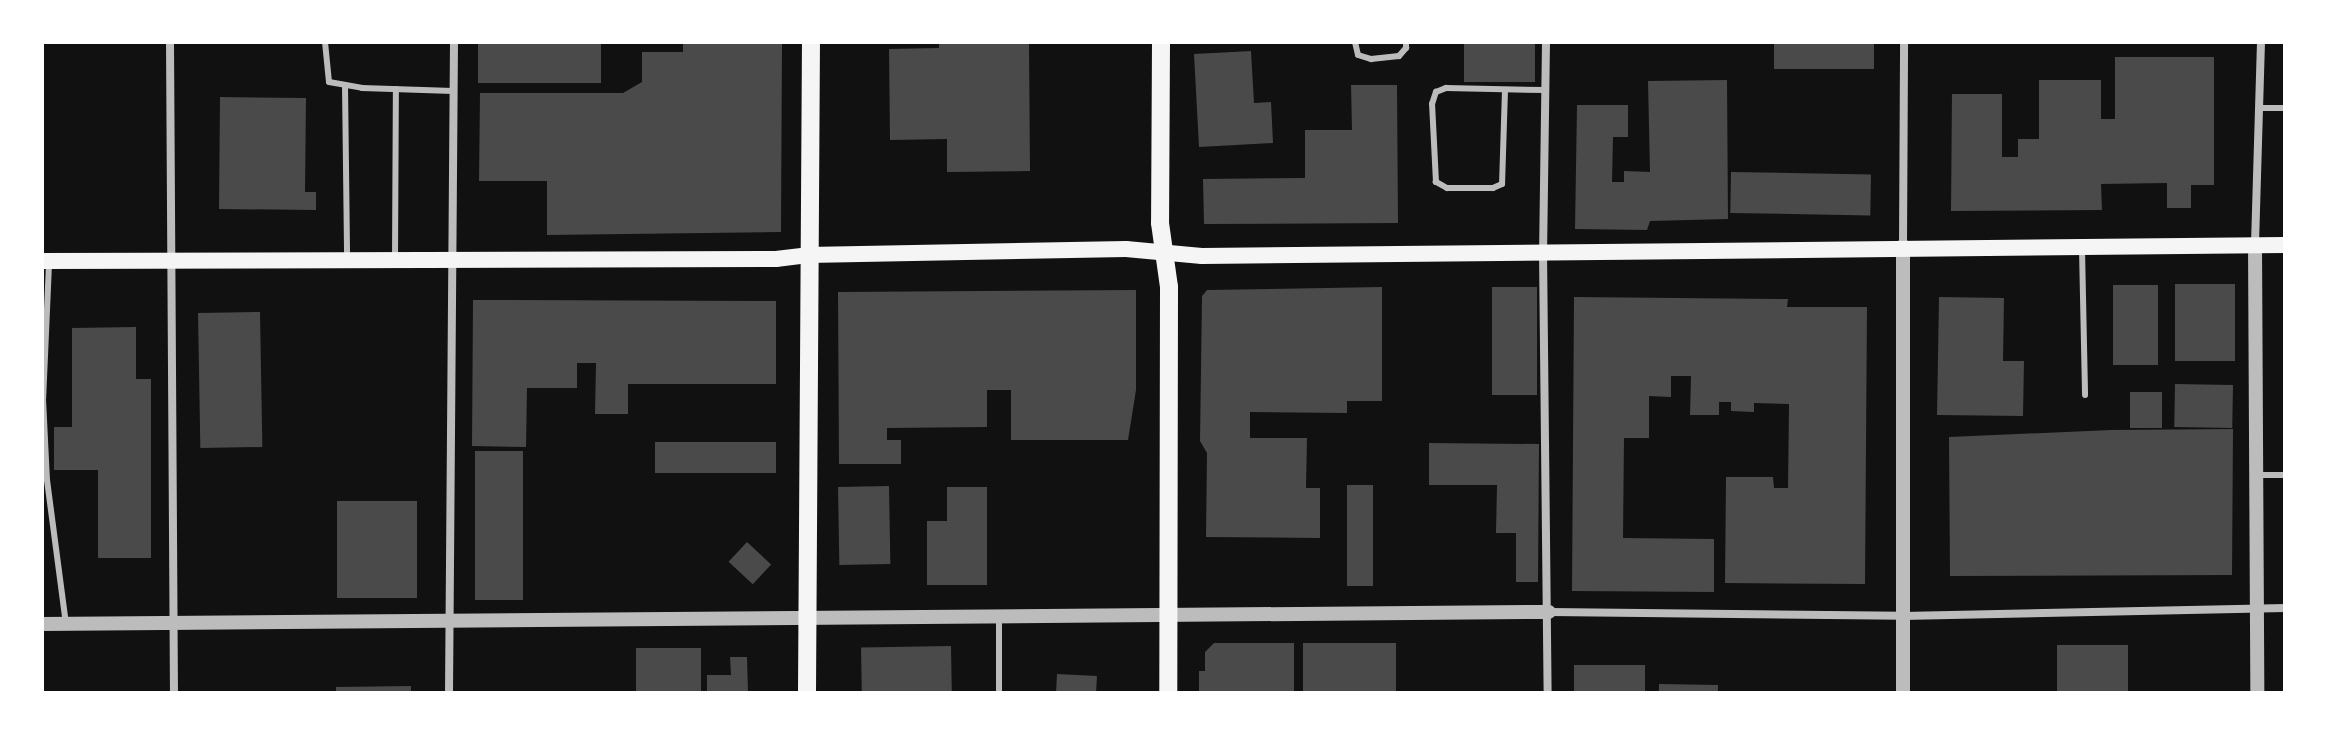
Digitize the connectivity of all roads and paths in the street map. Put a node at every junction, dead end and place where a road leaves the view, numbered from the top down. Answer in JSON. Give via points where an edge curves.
{"nodes":[{"id":1,"x":170,"y":42,"type":"edge"},
{"id":2,"x":325,"y":42,"type":"edge"},
{"id":3,"x":454,"y":42,"type":"edge"},
{"id":4,"x":811,"y":42,"type":"edge"},
{"id":5,"x":1161,"y":42,"type":"edge"},
{"id":6,"x":1355,"y":42,"type":"edge"},
{"id":7,"x":1406,"y":42,"type":"edge"},
{"id":8,"x":1546,"y":42,"type":"edge"},
{"id":9,"x":1904,"y":42,"type":"edge"},
{"id":10,"x":2261,"y":42,"type":"edge"},
{"id":11,"x":345,"y":85,"type":"junction"},
{"id":12,"x":396,"y":89,"type":"junction"},
{"id":13,"x":1505,"y":90,"type":"junction"},
{"id":14,"x":1545,"y":90,"type":"junction"},
{"id":15,"x":453,"y":91,"type":"junction"},
{"id":16,"x":2259,"y":108,"type":"junction"},
{"id":17,"x":2285,"y":108,"type":"edge"},
{"id":18,"x":2255,"y":244,"type":"junction"},
{"id":19,"x":2082,"y":245,"type":"junction"},
{"id":20,"x":2285,"y":245,"type":"edge"},
{"id":21,"x":1903,"y":246,"type":"junction"},
{"id":22,"x":1164,"y":251,"type":"junction"},
{"id":23,"x":1543,"y":251,"type":"junction"},
{"id":24,"x":808,"y":255,"type":"junction"},
{"id":25,"x":450,"y":257,"type":"junction"},
{"id":26,"x":347,"y":258,"type":"junction"},
{"id":27,"x":395,"y":258,"type":"junction"},
{"id":28,"x":172,"y":260,"type":"junction"},
{"id":29,"x":45,"y":261,"type":"edge"},
{"id":30,"x":2085,"y":395,"type":"dead end"},
{"id":31,"x":2256,"y":475,"type":"junction"},
{"id":32,"x":2285,"y":475,"type":"edge"},
{"id":33,"x":2256,"y":608,"type":"junction"},
{"id":34,"x":2285,"y":608,"type":"edge"},
{"id":35,"x":1549,"y":612,"type":"junction"},
{"id":36,"x":1168,"y":615,"type":"junction"},
{"id":37,"x":807,"y":616,"type":"junction"},
{"id":38,"x":999,"y":616,"type":"junction"},
{"id":39,"x":1902,"y":616,"type":"junction"},
{"id":40,"x":449,"y":621,"type":"junction"},
{"id":41,"x":174,"y":623,"type":"junction"},
{"id":42,"x":42,"y":624,"type":"edge"},
{"id":43,"x":66,"y":624,"type":"junction"},
{"id":44,"x":174,"y":693,"type":"edge"},
{"id":45,"x":449,"y":693,"type":"edge"},
{"id":46,"x":807,"y":693,"type":"edge"},
{"id":47,"x":999,"y":693,"type":"edge"},
{"id":48,"x":1168,"y":693,"type":"edge"},
{"id":49,"x":1548,"y":693,"type":"edge"},
{"id":50,"x":1903,"y":693,"type":"edge"},
{"id":51,"x":2257,"y":693,"type":"edge"}],
"edges":[{"from":1,"to":28,"type":"street"},
{"from":2,"to":11,"type":"lane","via":[[329,82]]},
{"from":3,"to":15,"type":"street"},
{"from":4,"to":24,"type":"main road"},
{"from":5,"to":22,"type":"main road"},
{"from":6,"to":7,"type":"lane","via":[[1358,55],[1371,59],[1399,56]]},
{"from":8,"to":14,"type":"street"},
{"from":9,"to":21,"type":"street"},
{"from":10,"to":16,"type":"street"},
{"from":11,"to":12,"type":"lane"},
{"from":11,"to":26,"type":"lane"},
{"from":12,"to":15,"type":"lane"},
{"from":12,"to":27,"type":"lane"},
{"from":13,"to":13,"type":"lane","via":[[1436,92],[1436,182],[1447,188],[1502,184]]},
{"from":13,"to":14,"type":"lane"},
{"from":14,"to":23,"type":"street"},
{"from":15,"to":25,"type":"street"},
{"from":16,"to":17,"type":"lane"},
{"from":16,"to":18,"type":"street"},
{"from":18,"to":19,"type":"main road"},
{"from":18,"to":20,"type":"main road"},
{"from":18,"to":31,"type":"street"},
{"from":19,"to":21,"type":"main road"},
{"from":19,"to":30,"type":"lane"},
{"from":21,"to":23,"type":"main road"},
{"from":21,"to":39,"type":"street"},
{"from":22,"to":23,"type":"main road","via":[[1202,256]]},
{"from":22,"to":24,"type":"main road"},
{"from":22,"to":36,"type":"main road","via":[[1169,287]]},
{"from":23,"to":35,"type":"street"},
{"from":24,"to":25,"type":"main road"},
{"from":24,"to":37,"type":"main road"},
{"from":25,"to":27,"type":"main road"},
{"from":25,"to":40,"type":"street"},
{"from":26,"to":27,"type":"main road"},
{"from":26,"to":28,"type":"main road"},
{"from":28,"to":29,"type":"main road"},
{"from":28,"to":41,"type":"street"},
{"from":29,"to":43,"type":"lane","via":[[47,480]]},
{"from":31,"to":32,"type":"lane"},
{"from":31,"to":33,"type":"street"},
{"from":33,"to":34,"type":"street"},
{"from":33,"to":39,"type":"street"},
{"from":33,"to":51,"type":"street"},
{"from":35,"to":36,"type":"street"},
{"from":35,"to":39,"type":"street"},
{"from":35,"to":49,"type":"street"},
{"from":36,"to":38,"type":"street"},
{"from":36,"to":48,"type":"main road"},
{"from":37,"to":38,"type":"street"},
{"from":37,"to":40,"type":"street"},
{"from":37,"to":46,"type":"main road"},
{"from":38,"to":47,"type":"lane"},
{"from":39,"to":50,"type":"street"},
{"from":40,"to":41,"type":"street"},
{"from":40,"to":45,"type":"street"},
{"from":41,"to":43,"type":"street"},
{"from":41,"to":44,"type":"street"},
{"from":42,"to":43,"type":"street"}]}
